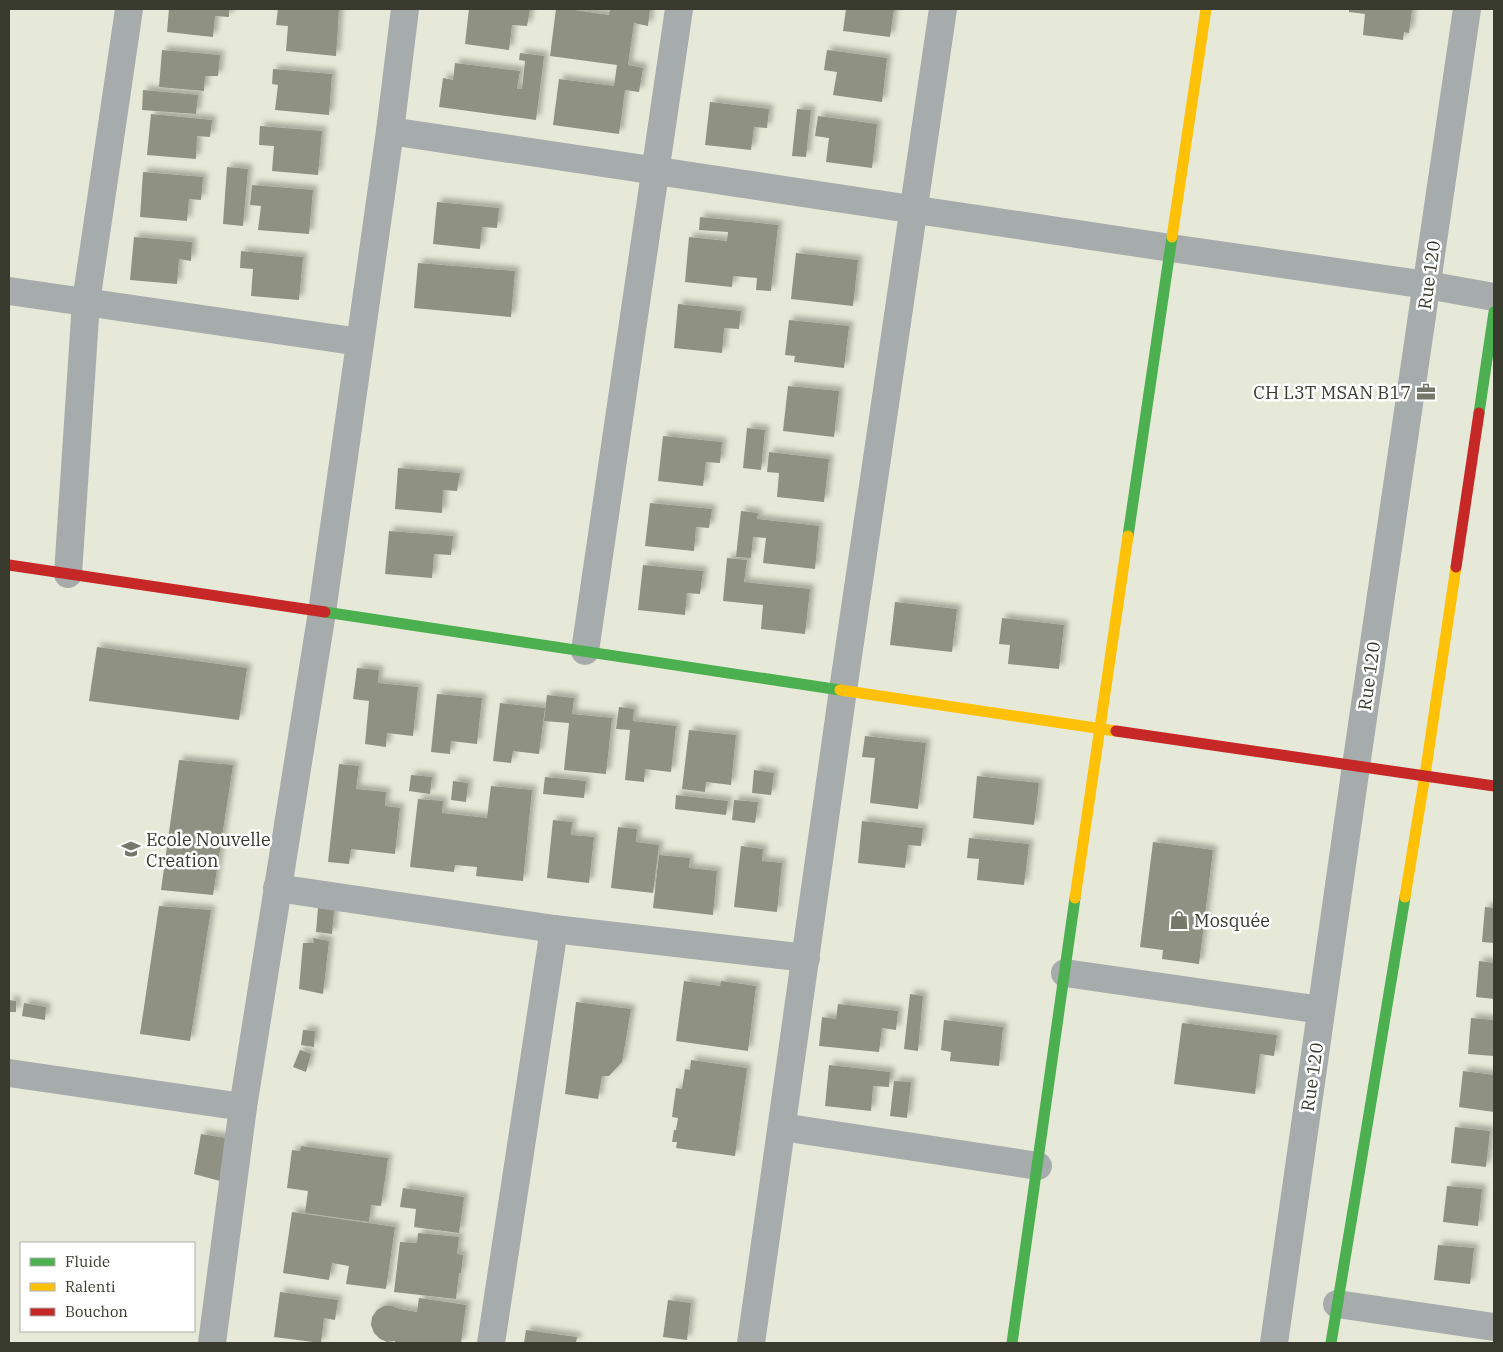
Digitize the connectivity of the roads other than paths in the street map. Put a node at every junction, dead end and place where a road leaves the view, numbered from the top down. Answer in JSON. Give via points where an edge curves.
{"nodes":[{"id":1,"x":129,"y":9,"type":"edge"},
{"id":2,"x":405,"y":9,"type":"edge"},
{"id":3,"x":679,"y":9,"type":"edge"},
{"id":4,"x":944,"y":9,"type":"edge"},
{"id":5,"x":1206,"y":9,"type":"edge"},
{"id":6,"x":1467,"y":9,"type":"edge"},
{"id":7,"x":390,"y":131,"type":"junction"},
{"id":8,"x":656,"y":171,"type":"junction"},
{"id":9,"x":914,"y":209,"type":"junction"},
{"id":10,"x":1171,"y":248,"type":"junction"},
{"id":11,"x":1427,"y":284,"type":"junction"},
{"id":12,"x":9,"y":291,"type":"edge"},
{"id":13,"x":1494,"y":297,"type":"edge"},
{"id":14,"x":86,"y":302,"type":"junction"},
{"id":15,"x":1494,"y":312,"type":"edge"},
{"id":16,"x":360,"y":342,"type":"junction"},
{"id":17,"x":9,"y":565,"type":"edge"},
{"id":18,"x":68,"y":574,"type":"junction"},
{"id":19,"x":322,"y":612,"type":"junction"},
{"id":20,"x":585,"y":651,"type":"junction"},
{"id":21,"x":844,"y":690,"type":"junction"},
{"id":22,"x":1100,"y":729,"type":"junction"},
{"id":23,"x":1356,"y":766,"type":"junction"},
{"id":24,"x":1425,"y":775,"type":"junction"},
{"id":25,"x":1494,"y":786,"type":"edge"},
{"id":26,"x":277,"y":888,"type":"junction"},
{"id":27,"x":554,"y":929,"type":"junction"},
{"id":28,"x":806,"y":958,"type":"junction"},
{"id":29,"x":1065,"y":973,"type":"junction"},
{"id":30,"x":1321,"y":1010,"type":"junction"},
{"id":31,"x":9,"y":1073,"type":"edge"},
{"id":32,"x":244,"y":1107,"type":"junction"},
{"id":33,"x":782,"y":1127,"type":"junction"},
{"id":34,"x":1038,"y":1166,"type":"junction"},
{"id":35,"x":1337,"y":1304,"type":"junction"},
{"id":36,"x":1494,"y":1327,"type":"edge"},
{"id":37,"x":212,"y":1343,"type":"edge"},
{"id":38,"x":491,"y":1343,"type":"edge"},
{"id":39,"x":751,"y":1343,"type":"edge"},
{"id":40,"x":1012,"y":1343,"type":"edge"},
{"id":41,"x":1274,"y":1343,"type":"edge"},
{"id":42,"x":1331,"y":1343,"type":"edge"}],
"edges":[{"from":1,"to":14,"type":"street"},
{"from":2,"to":7,"type":"street"},
{"from":3,"to":8,"type":"street"},
{"from":4,"to":9,"type":"street"},
{"from":5,"to":10,"type":"street"},
{"from":6,"to":11,"type":"street","name":"Rue 120"},
{"from":7,"to":8,"type":"street"},
{"from":7,"to":16,"type":"street"},
{"from":8,"to":9,"type":"street"},
{"from":8,"to":20,"type":"street"},
{"from":9,"to":10,"type":"street"},
{"from":9,"to":21,"type":"street"},
{"from":10,"to":11,"type":"street"},
{"from":10,"to":22,"type":"street"},
{"from":11,"to":13,"type":"street"},
{"from":11,"to":23,"type":"street","name":"Rue 120"},
{"from":12,"to":14,"type":"street"},
{"from":14,"to":16,"type":"street"},
{"from":14,"to":18,"type":"street"},
{"from":15,"to":24,"type":"street"},
{"from":16,"to":19,"type":"street"},
{"from":17,"to":18,"type":"street"},
{"from":18,"to":19,"type":"street"},
{"from":19,"to":20,"type":"street"},
{"from":19,"to":26,"type":"street"},
{"from":20,"to":21,"type":"street"},
{"from":21,"to":22,"type":"street"},
{"from":21,"to":28,"type":"street"},
{"from":22,"to":23,"type":"street"},
{"from":22,"to":29,"type":"street"},
{"from":23,"to":24,"type":"street"},
{"from":23,"to":30,"type":"street","name":"Rue 120"},
{"from":24,"to":25,"type":"street"},
{"from":24,"to":35,"type":"street"},
{"from":26,"to":27,"type":"street"},
{"from":26,"to":32,"type":"street"},
{"from":27,"to":28,"type":"street"},
{"from":27,"to":38,"type":"street"},
{"from":28,"to":33,"type":"street"},
{"from":29,"to":30,"type":"street"},
{"from":29,"to":34,"type":"street"},
{"from":30,"to":41,"type":"street","name":"Rue 120"},
{"from":31,"to":32,"type":"street"},
{"from":32,"to":37,"type":"street"},
{"from":33,"to":34,"type":"street"},
{"from":33,"to":39,"type":"street"},
{"from":34,"to":40,"type":"street"},
{"from":35,"to":36,"type":"street"},
{"from":35,"to":42,"type":"street"}]}
